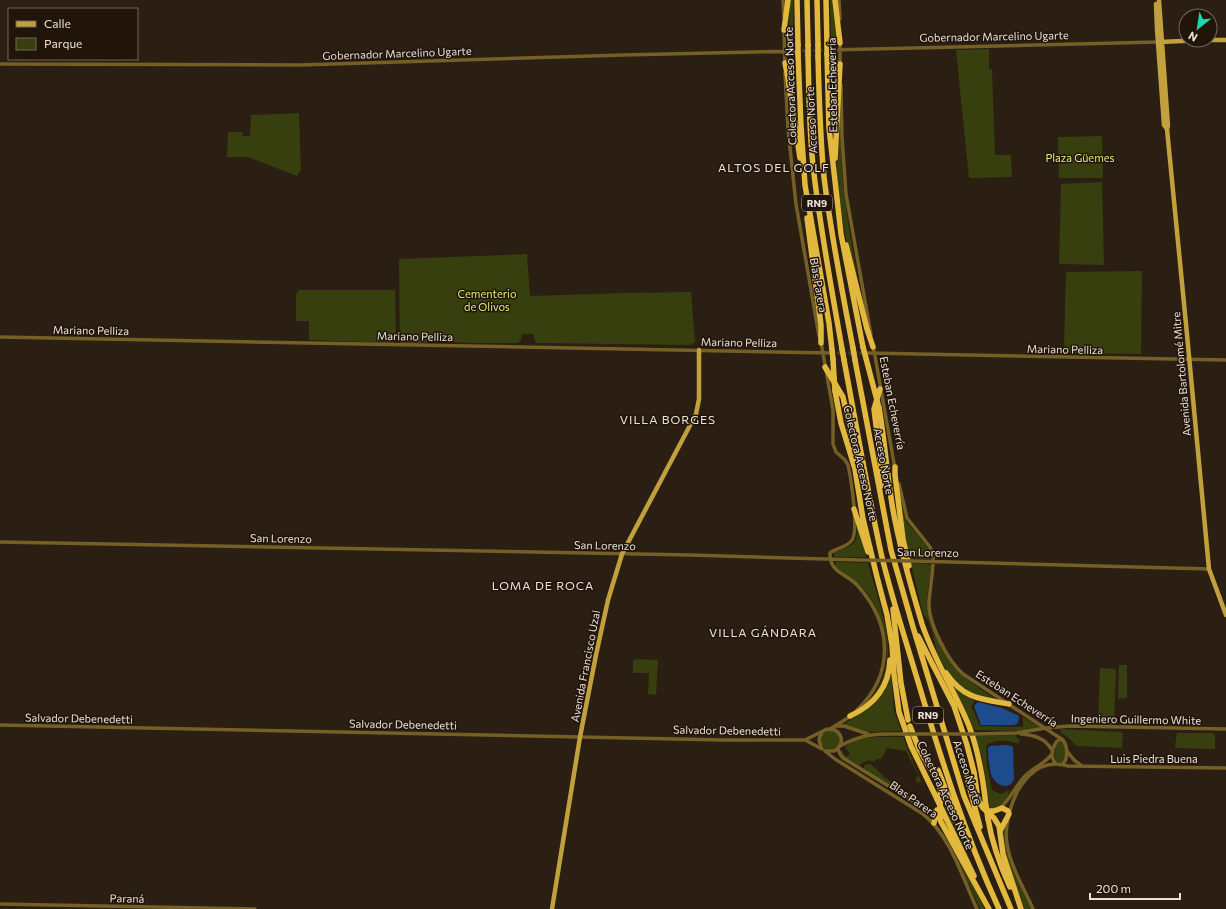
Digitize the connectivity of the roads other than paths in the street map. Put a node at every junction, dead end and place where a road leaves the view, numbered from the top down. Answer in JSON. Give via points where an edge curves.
{"nodes":[{"id":1,"x":783,"y":0,"type":"edge"},
{"id":2,"x":788,"y":0,"type":"edge"},
{"id":3,"x":797,"y":0,"type":"edge"},
{"id":4,"x":807,"y":0,"type":"edge"},
{"id":5,"x":817,"y":0,"type":"edge"},
{"id":6,"x":826,"y":0,"type":"edge"},
{"id":7,"x":835,"y":0,"type":"edge"},
{"id":8,"x":839,"y":0,"type":"edge"},
{"id":9,"x":1157,"y":0,"type":"edge"},
{"id":10,"x":784,"y":30,"type":"junction"},
{"id":11,"x":1178,"y":41,"type":"edge"},
{"id":12,"x":1159,"y":42,"type":"junction"},
{"id":13,"x":840,"y":43,"type":"junction"},
{"id":14,"x":828,"y":50,"type":"junction"},
{"id":15,"x":840,"y":50,"type":"junction"},
{"id":16,"x":785,"y":52,"type":"junction"},
{"id":17,"x":796,"y":52,"type":"junction"},
{"id":18,"x":785,"y":63,"type":"junction"},
{"id":19,"x":0,"y":64,"type":"edge"},
{"id":20,"x":840,"y":64,"type":"junction"},
{"id":21,"x":834,"y":182,"type":"junction"},
{"id":22,"x":805,"y":185,"type":"junction"},
{"id":23,"x":838,"y":211,"type":"junction"},
{"id":24,"x":0,"y":337,"type":"edge"},
{"id":25,"x":821,"y":343,"type":"junction"},
{"id":26,"x":699,"y":350,"type":"junction"},
{"id":27,"x":874,"y":350,"type":"junction"},
{"id":28,"x":830,"y":351,"type":"junction"},
{"id":29,"x":822,"y":352,"type":"junction"},
{"id":30,"x":868,"y":353,"type":"tunnel mouth"},
{"id":31,"x":1189,"y":359,"type":"junction"},
{"id":32,"x":1226,"y":360,"type":"edge"},
{"id":33,"x":825,"y":367,"type":"junction"},
{"id":34,"x":880,"y":389,"type":"junction"},
{"id":35,"x":895,"y":466,"type":"junction"},
{"id":36,"x":880,"y":492,"type":"junction"},
{"id":37,"x":872,"y":505,"type":"junction"},
{"id":38,"x":854,"y":509,"type":"junction"},
{"id":39,"x":0,"y":542,"type":"edge"},
{"id":40,"x":622,"y":554,"type":"junction"},
{"id":41,"x":830,"y":558,"type":"junction"},
{"id":42,"x":932,"y":561,"type":"junction"},
{"id":43,"x":1209,"y":569,"type":"junction"},
{"id":44,"x":879,"y":587,"type":"junction"},
{"id":45,"x":891,"y":593,"type":"junction"},
{"id":46,"x":918,"y":609,"type":"junction"},
{"id":47,"x":1226,"y":615,"type":"edge"},
{"id":48,"x":913,"y":627,"type":"junction"},
{"id":49,"x":890,"y":634,"type":"junction"},
{"id":50,"x":935,"y":656,"type":"junction"},
{"id":51,"x":1009,"y":704,"type":"junction"},
{"id":52,"x":850,"y":716,"type":"junction"},
{"id":53,"x":0,"y":726,"type":"edge"},
{"id":54,"x":834,"y":727,"type":"junction"},
{"id":55,"x":1046,"y":728,"type":"junction"},
{"id":56,"x":830,"y":729,"type":"junction"},
{"id":57,"x":1226,"y":729,"type":"edge"},
{"id":58,"x":822,"y":732,"type":"junction"},
{"id":59,"x":1016,"y":733,"type":"junction"},
{"id":60,"x":870,"y":735,"type":"junction"},
{"id":61,"x":580,"y":737,"type":"junction"},
{"id":62,"x":805,"y":740,"type":"junction"},
{"id":63,"x":1062,"y":740,"type":"junction"},
{"id":64,"x":839,"y":747,"type":"junction"},
{"id":65,"x":823,"y":750,"type":"junction"},
{"id":66,"x":1067,"y":751,"type":"junction"},
{"id":67,"x":1052,"y":752,"type":"junction"},
{"id":68,"x":1056,"y":764,"type":"junction"},
{"id":69,"x":1063,"y":764,"type":"junction"},
{"id":70,"x":1082,"y":766,"type":"junction"},
{"id":71,"x":1226,"y":768,"type":"edge"},
{"id":72,"x":938,"y":770,"type":"dead end"},
{"id":73,"x":967,"y":777,"type":"dead end"},
{"id":74,"x":939,"y":800,"type":"junction"},
{"id":75,"x":987,"y":809,"type":"junction"},
{"id":76,"x":1000,"y":809,"type":"junction"},
{"id":77,"x":940,"y":811,"type":"junction"},
{"id":78,"x":1009,"y":814,"type":"junction"},
{"id":79,"x":934,"y":823,"type":"junction"},
{"id":80,"x":1000,"y":831,"type":"junction"},
{"id":81,"x":968,"y":836,"type":"junction"},
{"id":82,"x":985,"y":848,"type":"junction"},
{"id":83,"x":0,"y":904,"type":"edge"},
{"id":84,"x":255,"y":909,"type":"edge"},
{"id":85,"x":552,"y":909,"type":"edge"},
{"id":86,"x":977,"y":909,"type":"edge"},
{"id":87,"x":989,"y":909,"type":"edge"},
{"id":88,"x":999,"y":909,"type":"edge"},
{"id":89,"x":1011,"y":909,"type":"edge"},
{"id":90,"x":1021,"y":909,"type":"edge"},
{"id":91,"x":1033,"y":909,"type":"edge"}],
"edges":[{"from":1,"to":10,"type":"street","name":"Blas Parera"},
{"from":2,"to":10,"type":"highway"},
{"from":3,"to":17,"type":"highway","name":"Colectora Acceso Norte","bridge":true},
{"from":4,"to":37,"type":"highway","name":"Acceso Norte","number":"RN9","bridge":true,"via":[[809,103],[822,238]]},
{"from":5,"to":36,"type":"highway","name":"Acceso Norte","number":"RN9","bridge":true,"via":[[820,125],[825,178],[836,257]]},
{"from":6,"to":14,"type":"highway","name":"Colectora Acceso Norte"},
{"from":7,"to":13,"type":"highway"},
{"from":8,"to":13,"type":"street","name":"Esteban Echeverría"},
{"from":9,"to":12,"type":"main road","name":"Avenida Bartolomé Mitre"},
{"from":10,"to":16,"type":"street","name":"Blas Parera"},
{"from":11,"to":12,"type":"main road"},
{"from":12,"to":15,"type":"street","name":"Gobernador Marcelino Ugarte"},
{"from":12,"to":31,"type":"main road","name":"Avenida Bartolomé Mitre"},
{"from":13,"to":15,"type":"street","name":"Esteban Echeverría"},
{"from":14,"to":15,"type":"street","name":"Gobernador Marcelino Ugarte"},
{"from":14,"to":21,"type":"highway","name":"Colectora Acceso Norte","via":[[829,128]]},
{"from":15,"to":20,"type":"street","name":"Esteban Echeverría"},
{"from":16,"to":17,"type":"street","name":"Gobernador Marcelino Ugarte"},
{"from":16,"to":18,"type":"street","name":"Blas Parera"},
{"from":16,"to":19,"type":"street","name":"Gobernador Marcelino Ugarte","via":[[293,65]]},
{"from":17,"to":22,"type":"highway","name":"Colectora Acceso Norte"},
{"from":18,"to":22,"type":"highway"},
{"from":18,"to":25,"type":"street","name":"Blas Parera","via":[[788,129],[796,204]]},
{"from":20,"to":21,"type":"highway"},
{"from":20,"to":27,"type":"street","name":"Esteban Echeverría","via":[[845,184]]},
{"from":21,"to":23,"type":"highway","name":"Colectora Acceso Norte"},
{"from":22,"to":25,"type":"highway"},
{"from":22,"to":28,"type":"highway","name":"Colectora Acceso Norte","via":[[829,323]]},
{"from":23,"to":27,"type":"highway"},
{"from":23,"to":46,"type":"highway","name":"Colectora Acceso Norte","bridge":true,"via":[[848,275],[879,408],[893,511]]},
{"from":24,"to":26,"type":"street","name":"Mariano Pelliza"},
{"from":25,"to":29,"type":"street","name":"Blas Parera"},
{"from":26,"to":29,"type":"street","name":"Mariano Pelliza"},
{"from":26,"to":40,"type":"main road","name":"Avenida Francisco Uzal","via":[[698,401],[695,416]]},
{"from":27,"to":30,"type":"street","name":"Mariano Pelliza"},
{"from":27,"to":31,"type":"street","name":"Mariano Pelliza"},
{"from":27,"to":34,"type":"street","name":"Esteban Echeverría"},
{"from":28,"to":29,"type":"street","name":"Mariano Pelliza"},
{"from":28,"to":44,"type":"highway","name":"Colectora Acceso Norte","bridge":true,"via":[[841,423],[855,469]]},
{"from":29,"to":33,"type":"street","name":"Blas Parera"},
{"from":31,"to":32,"type":"street","name":"Mariano Pelliza"},
{"from":31,"to":43,"type":"main road","name":"Avenida Bartolomé Mitre"},
{"from":33,"to":37,"type":"highway","via":[[843,397],[857,460]]},
{"from":33,"to":38,"type":"street","name":"Blas Parera","via":[[833,410],[833,444],[836,452],[848,466]]},
{"from":34,"to":35,"type":"street","name":"Esteban Echeverría"},
{"from":34,"to":36,"type":"highway","via":[[874,408],[882,475]]},
{"from":35,"to":42,"type":"street","name":"Esteban Echeverría","via":[[905,515],[932,550]]},
{"from":35,"to":46,"type":"highway","via":[[904,539]]},
{"from":36,"to":48,"type":"highway","name":"Acceso Norte","number":"RN9","via":[[893,556]]},
{"from":37,"to":45,"type":"highway","name":"Acceso Norte","number":"RN9"},
{"from":38,"to":41,"type":"street","name":"Blas Parera","via":[[852,540],[830,553]]},
{"from":38,"to":44,"type":"highway"},
{"from":39,"to":40,"type":"street","name":"San Lorenzo"},
{"from":40,"to":41,"type":"street","name":"San Lorenzo"},
{"from":40,"to":61,"type":"main road","name":"Avenida Francisco Uzal","via":[[606,608]]},
{"from":41,"to":42,"type":"street","name":"San Lorenzo","bridge":true},
{"from":41,"to":52,"type":"street","via":[[835,568],[858,585],[874,608],[884,648],[883,668],[875,688]]},
{"from":42,"to":43,"type":"street","name":"San Lorenzo"},
{"from":42,"to":51,"type":"street","name":"Esteban Echeverría","via":[[929,604],[939,641],[961,672]]},
{"from":43,"to":47,"type":"main road","name":"Avenida Bartolomé Mitre"},
{"from":44,"to":49,"type":"highway","name":"Colectora Acceso Norte"},
{"from":45,"to":74,"type":"highway","via":[[901,683],[909,723],[919,749],[939,784]]},
{"from":45,"to":81,"type":"highway","name":"Acceso Norte","number":"RN9","via":[[937,745]]},
{"from":46,"to":50,"type":"highway","name":"Colectora Acceso Norte"},
{"from":48,"to":75,"type":"highway","via":[[954,706],[974,772],[978,800],[980,806]]},
{"from":48,"to":82,"type":"highway","name":"Acceso Norte","number":"RN9","via":[[964,796]]},
{"from":49,"to":52,"type":"highway","via":[[889,669],[884,686],[879,696]]},
{"from":49,"to":74,"type":"highway","name":"Colectora Acceso Norte","via":[[899,712],[913,750]]},
{"from":50,"to":51,"type":"highway","via":[[951,679],[966,694]]},
{"from":50,"to":75,"type":"highway","name":"Colectora Acceso Norte","via":[[973,736],[980,760]]},
{"from":51,"to":55,"type":"street","name":"Esteban Echeverría"},
{"from":52,"to":54,"type":"street"},
{"from":53,"to":61,"type":"street","name":"Salvador Debenedetti"},
{"from":54,"to":56,"type":"street"},
{"from":54,"to":60,"type":"street","via":[[844,726]]},
{"from":55,"to":57,"type":"street","name":"Ingeniero Guillermo White","via":[[1070,726]]},
{"from":55,"to":59,"type":"street"},
{"from":55,"to":63,"type":"street","name":"Esteban Echeverría"},
{"from":56,"to":58,"type":"street"},
{"from":56,"to":64,"type":"street","via":[[839,733],[842,741]]},
{"from":58,"to":62,"type":"street","name":"Salvador Debenedetti"},
{"from":58,"to":65,"type":"street","via":[[819,738]]},
{"from":59,"to":60,"type":"street","bridge":true},
{"from":59,"to":67,"type":"street","via":[[1042,739]]},
{"from":60,"to":64,"type":"street","via":[[853,739]]},
{"from":61,"to":62,"type":"street","name":"Salvador Debenedetti"},
{"from":61,"to":85,"type":"main road","name":"Avenida Francisco Uzal"},
{"from":62,"to":65,"type":"street","name":"Salvador Debenedetti"},
{"from":63,"to":66,"type":"street"},
{"from":63,"to":67,"type":"street","via":[[1057,741]]},
{"from":64,"to":65,"type":"street","via":[[832,752]]},
{"from":64,"to":77,"type":"street","name":"Blas Parera","via":[[843,758],[926,809]]},
{"from":65,"to":79,"type":"street","name":"Blas Parera","via":[[918,810]]},
{"from":66,"to":69,"type":"street"},
{"from":66,"to":70,"type":"street"},
{"from":67,"to":68,"type":"street"},
{"from":67,"to":76,"type":"street","via":[[1049,758],[1022,779]]},
{"from":68,"to":69,"type":"street"},
{"from":68,"to":78,"type":"street","via":[[1042,766],[1025,780],[1015,796]]},
{"from":69,"to":70,"type":"street","name":"Luis Piedra Buena"},
{"from":70,"to":71,"type":"street","name":"Luis Piedra Buena"},
{"from":72,"to":81,"type":"highway"},
{"from":73,"to":82,"type":"highway"},
{"from":74,"to":77,"type":"highway","name":"Colectora Acceso Norte","bridge":true},
{"from":74,"to":87,"type":"highway","via":[[941,822]]},
{"from":75,"to":76,"type":"highway"},
{"from":75,"to":80,"type":"highway"},
{"from":75,"to":90,"type":"highway","name":"Colectora Acceso Norte","bridge":true,"via":[[993,843]]},
{"from":76,"to":78,"type":"highway","via":[[1007,809]]},
{"from":77,"to":79,"type":"highway"},
{"from":77,"to":87,"type":"highway","name":"Colectora Acceso Norte"},
{"from":78,"to":80,"type":"highway"},
{"from":78,"to":91,"type":"street","via":[[1006,832],[1008,850]]},
{"from":79,"to":86,"type":"street","name":"Blas Parera","via":[[951,851]]},
{"from":80,"to":90,"type":"highway","via":[[1003,854]]},
{"from":81,"to":88,"type":"highway","name":"Acceso Norte","number":"RN9"},
{"from":82,"to":89,"type":"highway","name":"Acceso Norte","number":"RN9"},
{"from":83,"to":84,"type":"street","name":"Paraná"}]}
